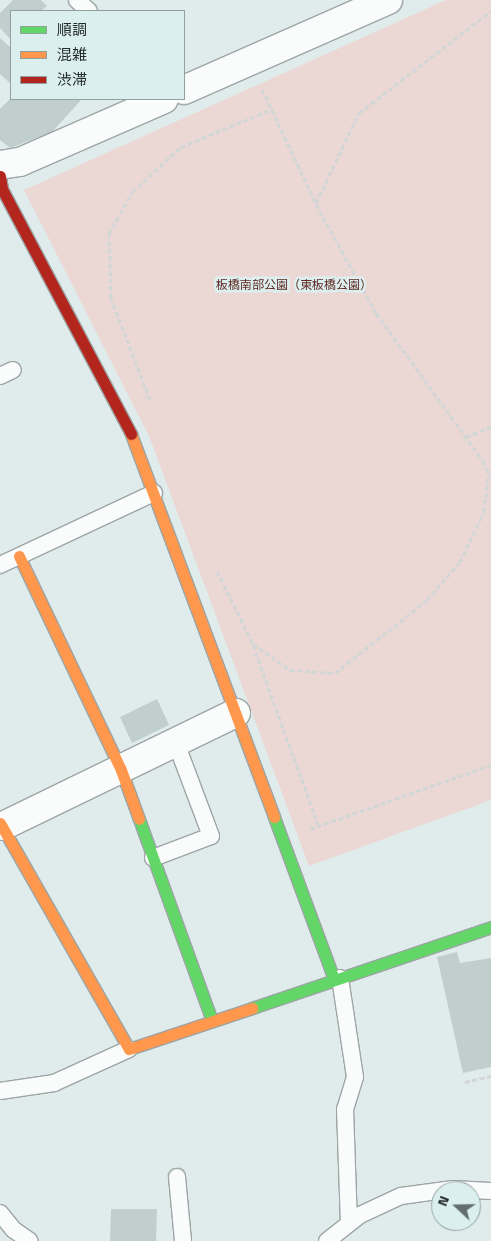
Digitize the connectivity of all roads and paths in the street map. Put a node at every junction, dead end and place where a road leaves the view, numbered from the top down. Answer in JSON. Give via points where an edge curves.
{"nodes":[{"id":1,"x":77,"y":0,"type":"edge"},
{"id":2,"x":388,"y":0,"type":"edge"},
{"id":3,"x":88,"y":10,"type":"edge"},
{"id":4,"x":491,"y":11,"type":"edge"},
{"id":5,"x":248,"y":62,"type":"junction"},
{"id":6,"x":185,"y":90,"type":"edge"},
{"id":7,"x":162,"y":100,"type":"edge"},
{"id":8,"x":272,"y":109,"type":"junction"},
{"id":9,"x":0,"y":165,"type":"edge"},
{"id":10,"x":0,"y":176,"type":"edge"},
{"id":11,"x":316,"y":204,"type":"junction"},
{"id":12,"x":153,"y":408,"type":"dead end"},
{"id":13,"x":491,"y":427,"type":"edge"},
{"id":14,"x":466,"y":437,"type":"junction"},
{"id":15,"x":489,"y":472,"type":"junction"},
{"id":16,"x":491,"y":477,"type":"edge"},
{"id":17,"x":154,"y":493,"type":"junction"},
{"id":18,"x":6,"y":558,"type":"edge"},
{"id":19,"x":213,"y":564,"type":"dead end"},
{"id":20,"x":253,"y":644,"type":"junction"},
{"id":21,"x":236,"y":713,"type":"junction"},
{"id":22,"x":176,"y":743,"type":"junction"},
{"id":23,"x":491,"y":765,"type":"edge"},
{"id":24,"x":121,"y":770,"type":"junction"},
{"id":25,"x":1,"y":825,"type":"edge"},
{"id":26,"x":318,"y":825,"type":"junction"},
{"id":27,"x":283,"y":842,"type":"junction"},
{"id":28,"x":153,"y":858,"type":"junction"},
{"id":29,"x":490,"y":932,"type":"edge"},
{"id":30,"x":337,"y":979,"type":"junction"},
{"id":31,"x":212,"y":1020,"type":"junction"},
{"id":32,"x":129,"y":1049,"type":"junction"},
{"id":33,"x":491,"y":1076,"type":"edge"},
{"id":34,"x":464,"y":1082,"type":"dead end"},
{"id":35,"x":0,"y":1091,"type":"edge"},
{"id":36,"x":177,"y":1177,"type":"dead end"},
{"id":37,"x":491,"y":1190,"type":"edge"},
{"id":38,"x":0,"y":1213,"type":"edge"},
{"id":39,"x":349,"y":1224,"type":"junction"},
{"id":40,"x":30,"y":1241,"type":"edge"},
{"id":41,"x":183,"y":1241,"type":"edge"},
{"id":42,"x":327,"y":1241,"type":"edge"}],
"edges":[{"from":1,"to":3,"type":"lane"},
{"from":2,"to":5,"type":"street"},
{"from":4,"to":11,"type":"path","via":[[359,114]]},
{"from":5,"to":6,"type":"street"},
{"from":5,"to":8,"type":"path"},
{"from":7,"to":9,"type":"street","via":[[20,162]]},
{"from":8,"to":11,"type":"path"},
{"from":8,"to":12,"type":"path","via":[[181,147],[132,192],[109,234],[111,298]]},
{"from":10,"to":17,"type":"street","via":[[2,189],[134,440]]},
{"from":11,"to":14,"type":"path","via":[[376,313]]},
{"from":13,"to":14,"type":"path"},
{"from":14,"to":15,"type":"path"},
{"from":15,"to":16,"type":"path"},
{"from":15,"to":20,"type":"path","via":[[484,512],[460,562],[427,600],[335,672],[290,670]]},
{"from":17,"to":18,"type":"lane"},
{"from":17,"to":21,"type":"street"},
{"from":18,"to":24,"type":"street"},
{"from":19,"to":20,"type":"path"},
{"from":20,"to":26,"type":"path"},
{"from":21,"to":22,"type":"street"},
{"from":21,"to":27,"type":"street"},
{"from":22,"to":24,"type":"street"},
{"from":22,"to":28,"type":"lane","via":[[211,836]]},
{"from":23,"to":26,"type":"path"},
{"from":24,"to":25,"type":"street"},
{"from":24,"to":28,"type":"street"},
{"from":25,"to":32,"type":"street"},
{"from":26,"to":27,"type":"path"},
{"from":27,"to":30,"type":"street"},
{"from":28,"to":31,"type":"street"},
{"from":29,"to":30,"type":"street"},
{"from":30,"to":31,"type":"street"},
{"from":30,"to":39,"type":"lane","via":[[355,1078],[345,1109]]},
{"from":31,"to":32,"type":"street"},
{"from":32,"to":35,"type":"lane","via":[[54,1083]]},
{"from":33,"to":34,"type":"path"},
{"from":36,"to":41,"type":"lane"},
{"from":37,"to":39,"type":"lane","via":[[452,1189],[401,1196]]},
{"from":38,"to":40,"type":"lane","via":[[14,1230]]},
{"from":39,"to":42,"type":"lane"}]}
